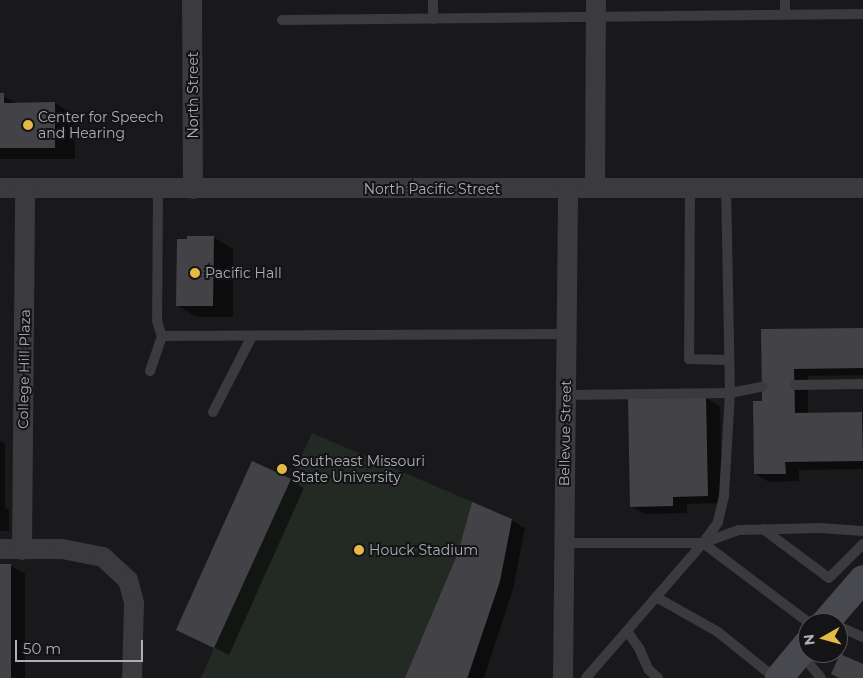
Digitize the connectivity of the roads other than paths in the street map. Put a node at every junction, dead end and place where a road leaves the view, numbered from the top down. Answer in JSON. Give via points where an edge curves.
{"nodes":[{"id":1,"x":192,"y":0,"type":"edge"},
{"id":2,"x":432,"y":0,"type":"edge"},
{"id":3,"x":785,"y":0,"type":"edge"},
{"id":4,"x":596,"y":9,"type":"edge"},
{"id":5,"x":863,"y":14,"type":"edge"},
{"id":6,"x":785,"y":15,"type":"junction"},
{"id":7,"x":433,"y":19,"type":"junction"},
{"id":8,"x":282,"y":20,"type":"dead end"},
{"id":9,"x":595,"y":187,"type":"junction"},
{"id":10,"x":0,"y":188,"type":"edge"},
{"id":11,"x":25,"y":188,"type":"junction"},
{"id":12,"x":568,"y":188,"type":"junction"},
{"id":13,"x":690,"y":188,"type":"junction"},
{"id":14,"x":726,"y":188,"type":"junction"},
{"id":15,"x":863,"y":188,"type":"edge"},
{"id":16,"x":158,"y":189,"type":"junction"},
{"id":17,"x":193,"y":189,"type":"junction"},
{"id":18,"x":566,"y":334,"type":"junction"},
{"id":19,"x":162,"y":336,"type":"junction"},
{"id":20,"x":252,"y":336,"type":"junction"},
{"id":21,"x":729,"y":360,"type":"junction"},
{"id":22,"x":150,"y":371,"type":"dead end"},
{"id":23,"x":863,"y":384,"type":"edge"},
{"id":24,"x":795,"y":386,"type":"dead end"},
{"id":25,"x":762,"y":387,"type":"dead end"},
{"id":26,"x":730,"y":393,"type":"junction"},
{"id":27,"x":566,"y":395,"type":"junction"},
{"id":28,"x":213,"y":412,"type":"dead end"},
{"id":29,"x":763,"y":529,"type":"junction"},
{"id":30,"x":863,"y":531,"type":"edge"},
{"id":31,"x":564,"y":542,"type":"junction"},
{"id":32,"x":703,"y":543,"type":"junction"},
{"id":33,"x":863,"y":544,"type":"edge"},
{"id":34,"x":0,"y":549,"type":"edge"},
{"id":35,"x":22,"y":550,"type":"junction"},
{"id":36,"x":861,"y":585,"type":"edge"},
{"id":37,"x":656,"y":597,"type":"junction"},
{"id":38,"x":811,"y":613,"type":"edge"},
{"id":39,"x":835,"y":613,"type":"edge"},
{"id":40,"x":627,"y":631,"type":"junction"},
{"id":41,"x":848,"y":631,"type":"edge"},
{"id":42,"x":863,"y":637,"type":"edge"},
{"id":43,"x":798,"y":655,"type":"edge"},
{"id":44,"x":812,"y":663,"type":"edge"},
{"id":45,"x":132,"y":678,"type":"edge"},
{"id":46,"x":563,"y":678,"type":"edge"},
{"id":47,"x":586,"y":678,"type":"edge"},
{"id":48,"x":658,"y":678,"type":"edge"},
{"id":49,"x":775,"y":678,"type":"edge"},
{"id":50,"x":779,"y":678,"type":"edge"},
{"id":51,"x":821,"y":678,"type":"edge"}],
"edges":[{"from":1,"to":17,"type":"street","name":"North Street"},
{"from":2,"to":7,"type":"lane"},
{"from":3,"to":6,"type":"lane"},
{"from":4,"to":6,"type":"lane"},
{"from":4,"to":7,"type":"lane"},
{"from":4,"to":9,"type":"street"},
{"from":5,"to":6,"type":"lane"},
{"from":7,"to":8,"type":"lane"},
{"from":9,"to":12,"type":"street","name":"North Pacific Street"},
{"from":9,"to":13,"type":"street","name":"North Pacific Street"},
{"from":10,"to":11,"type":"street","name":"North Pacific Street"},
{"from":11,"to":16,"type":"street","name":"North Pacific Street"},
{"from":11,"to":35,"type":"street","name":"College Hill Plaza"},
{"from":12,"to":17,"type":"street","name":"North Pacific Street"},
{"from":12,"to":18,"type":"street","name":"Bellevue Street"},
{"from":13,"to":14,"type":"street","name":"North Pacific Street"},
{"from":13,"to":21,"type":"lane","via":[[689,359]]},
{"from":14,"to":15,"type":"street","name":"North Pacific Street"},
{"from":14,"to":21,"type":"lane"},
{"from":16,"to":17,"type":"street","name":"North Pacific Street"},
{"from":16,"to":19,"type":"lane","via":[[157,320]]},
{"from":18,"to":20,"type":"lane"},
{"from":18,"to":27,"type":"street","name":"Bellevue Street"},
{"from":19,"to":20,"type":"lane"},
{"from":19,"to":22,"type":"lane"},
{"from":20,"to":28,"type":"lane"},
{"from":21,"to":26,"type":"lane"},
{"from":23,"to":24,"type":"lane"},
{"from":25,"to":26,"type":"lane"},
{"from":26,"to":27,"type":"lane"},
{"from":26,"to":32,"type":"lane","via":[[724,496],[718,522]]},
{"from":27,"to":31,"type":"street","name":"Bellevue Street"},
{"from":29,"to":30,"type":"lane"},
{"from":29,"to":32,"type":"lane","via":[[740,530]]},
{"from":29,"to":33,"type":"lane","via":[[830,578]]},
{"from":31,"to":32,"type":"lane"},
{"from":31,"to":46,"type":"street","name":"Bellevue Street"},
{"from":32,"to":37,"type":"lane"},
{"from":32,"to":38,"type":"lane"},
{"from":34,"to":35,"type":"street"},
{"from":35,"to":45,"type":"street","via":[[62,549],[103,557],[128,580],[134,603]]},
{"from":36,"to":39,"type":"main road"},
{"from":37,"to":40,"type":"lane"},
{"from":37,"to":49,"type":"lane","via":[[718,632]]},
{"from":40,"to":47,"type":"lane"},
{"from":40,"to":48,"type":"lane","via":[[649,670]]},
{"from":41,"to":42,"type":"lane"},
{"from":43,"to":50,"type":"main road"},
{"from":44,"to":51,"type":"lane"}]}
